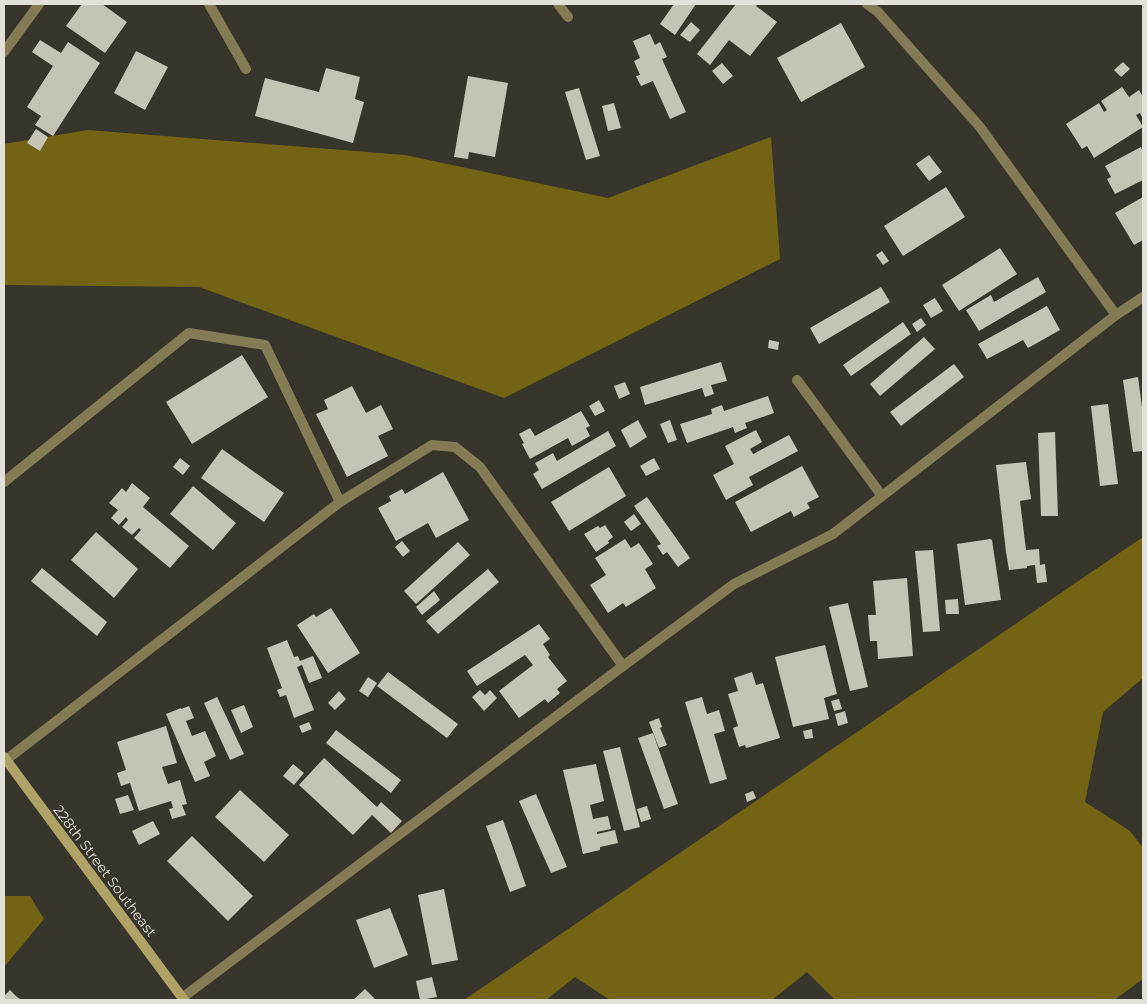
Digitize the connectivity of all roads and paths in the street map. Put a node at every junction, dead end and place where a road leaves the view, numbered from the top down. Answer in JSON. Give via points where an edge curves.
{"nodes":[{"id":1,"x":39,"y":4,"type":"edge"},
{"id":2,"x":209,"y":4,"type":"edge"},
{"id":3,"x":558,"y":4,"type":"edge"},
{"id":4,"x":867,"y":4,"type":"edge"},
{"id":5,"x":568,"y":17,"type":"dead end"},
{"id":6,"x":4,"y":52,"type":"edge"},
{"id":7,"x":246,"y":69,"type":"dead end"},
{"id":8,"x":1143,"y":297,"type":"edge"},
{"id":9,"x":1116,"y":315,"type":"junction"},
{"id":10,"x":796,"y":380,"type":"dead end"},
{"id":11,"x":4,"y":482,"type":"edge"},
{"id":12,"x":882,"y":496,"type":"junction"},
{"id":13,"x":340,"y":502,"type":"junction"},
{"id":14,"x":623,"y":666,"type":"junction"},
{"id":15,"x":5,"y":759,"type":"edge"},
{"id":16,"x":183,"y":999,"type":"edge"}],
"edges":[{"from":1,"to":6,"type":"street"},
{"from":2,"to":7,"type":"street"},
{"from":3,"to":5,"type":"street"},
{"from":4,"to":9,"type":"street","via":[[878,12],[980,127]]},
{"from":8,"to":9,"type":"street"},
{"from":9,"to":12,"type":"street"},
{"from":10,"to":12,"type":"street"},
{"from":11,"to":13,"type":"street","via":[[189,333],[266,345]]},
{"from":12,"to":14,"type":"street","via":[[833,534],[734,584]]},
{"from":13,"to":14,"type":"street","via":[[432,445],[455,447],[480,467]]},
{"from":13,"to":15,"type":"street"},
{"from":14,"to":16,"type":"street"},
{"from":15,"to":16,"type":"main road","name":"228th Street Southeast"}]}
